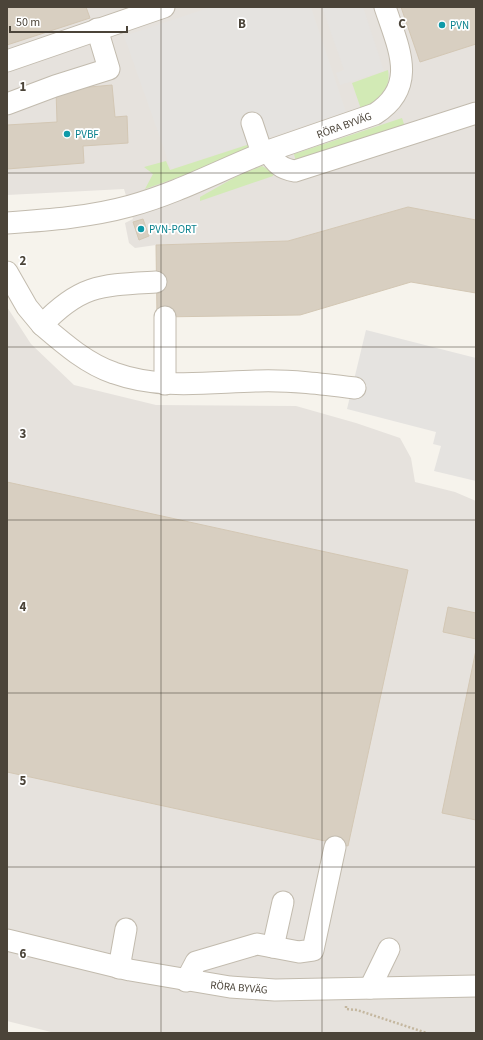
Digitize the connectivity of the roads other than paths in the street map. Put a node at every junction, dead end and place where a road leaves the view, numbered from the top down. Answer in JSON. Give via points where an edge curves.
{"nodes":[{"id":1,"x":164,"y":7,"type":"edge"},
{"id":2,"x":385,"y":7,"type":"edge"},
{"id":3,"x":97,"y":29,"type":"junction"},
{"id":4,"x":7,"y":61,"type":"edge"},
{"id":5,"x":7,"y":104,"type":"edge"},
{"id":6,"x":476,"y":113,"type":"edge"},
{"id":7,"x":252,"y":123,"type":"dead end"},
{"id":8,"x":265,"y":152,"type":"junction"},
{"id":9,"x":7,"y":223,"type":"edge"},
{"id":10,"x":7,"y":272,"type":"edge"},
{"id":11,"x":156,"y":282,"type":"dead end"},
{"id":12,"x":165,"y":317,"type":"dead end"},
{"id":13,"x":42,"y":325,"type":"junction"},
{"id":14,"x":164,"y":384,"type":"junction"},
{"id":15,"x":355,"y":388,"type":"dead end"},
{"id":16,"x":335,"y":847,"type":"dead end"},
{"id":17,"x":284,"y":902,"type":"dead end"},
{"id":18,"x":126,"y":929,"type":"dead end"},
{"id":19,"x":7,"y":940,"type":"edge"},
{"id":20,"x":273,"y":947,"type":"junction"},
{"id":21,"x":389,"y":949,"type":"dead end"},
{"id":22,"x":119,"y":968,"type":"junction"},
{"id":23,"x":186,"y":981,"type":"junction"},
{"id":24,"x":476,"y":986,"type":"edge"},
{"id":25,"x":370,"y":988,"type":"junction"}],
"edges":[{"from":1,"to":3,"type":"street"},
{"from":2,"to":8,"type":"street","name":"RÖRA BYVÄG","via":[[399,51],[402,71],[396,97],[375,114]]},
{"from":3,"to":4,"type":"street"},
{"from":3,"to":5,"type":"street","via":[[109,69]]},
{"from":6,"to":8,"type":"street","via":[[295,171],[284,170]]},
{"from":7,"to":8,"type":"street"},
{"from":8,"to":9,"type":"street","name":"RÖRA BYVÄG","via":[[158,198],[130,206],[83,217]]},
{"from":10,"to":13,"type":"street","via":[[27,307]]},
{"from":11,"to":13,"type":"street","via":[[98,287],[83,292],[59,307]]},
{"from":12,"to":14,"type":"street"},
{"from":13,"to":14,"type":"street","via":[[90,362],[113,373],[143,382]]},
{"from":14,"to":15,"type":"street","via":[[260,381],[304,382]]},
{"from":16,"to":20,"type":"street","via":[[313,950],[299,952]]},
{"from":17,"to":20,"type":"street"},
{"from":18,"to":22,"type":"street"},
{"from":19,"to":22,"type":"street","name":"RÖRA BYVÄG"},
{"from":20,"to":23,"type":"street","via":[[257,944],[196,962]]},
{"from":21,"to":25,"type":"street"},
{"from":22,"to":23,"type":"street","name":"RÖRA BYVÄG"},
{"from":23,"to":25,"type":"street","name":"RÖRA BYVÄG","via":[[275,990]]},
{"from":24,"to":25,"type":"street","name":"RÖRA BYVÄG"}]}
